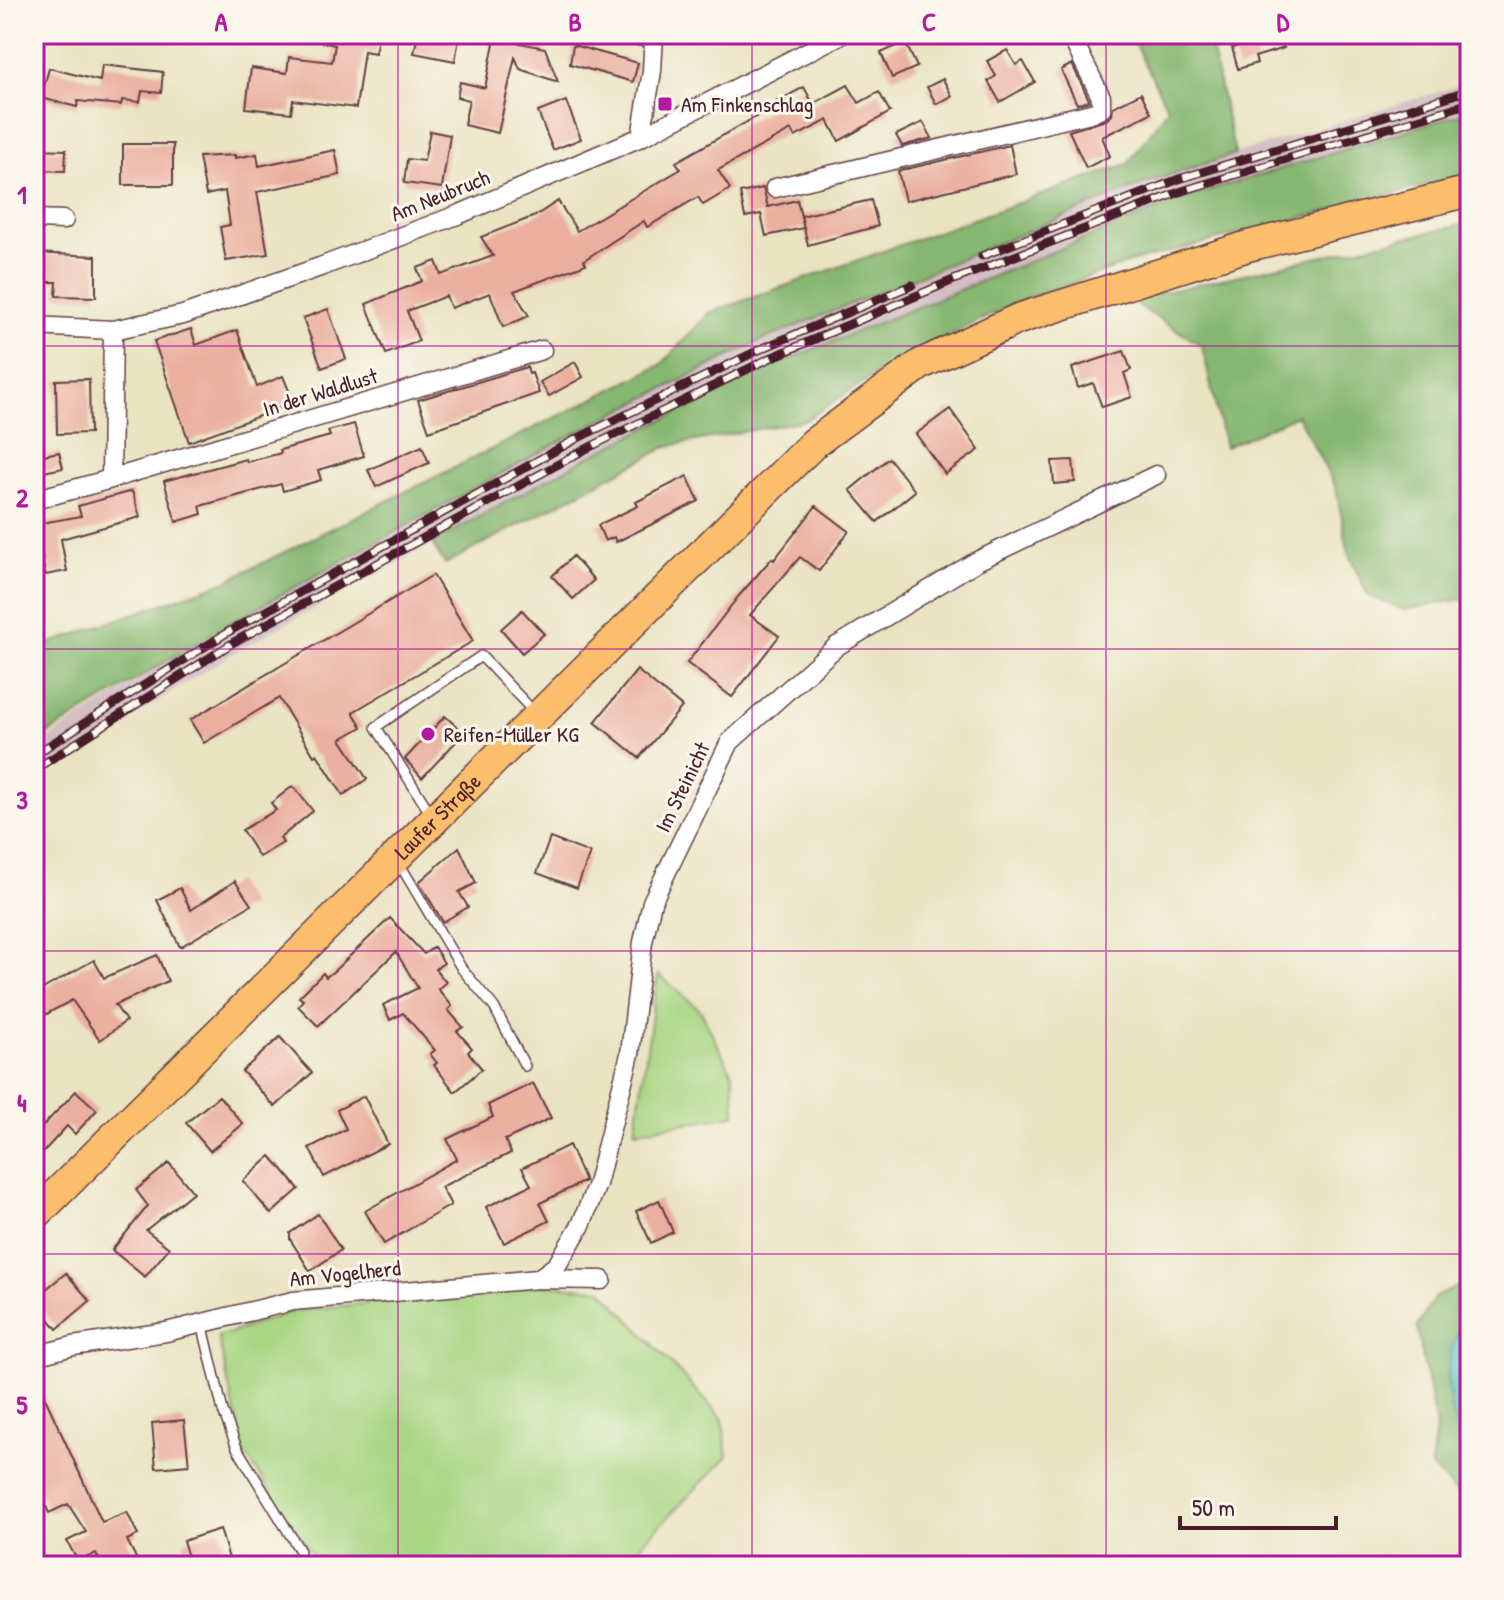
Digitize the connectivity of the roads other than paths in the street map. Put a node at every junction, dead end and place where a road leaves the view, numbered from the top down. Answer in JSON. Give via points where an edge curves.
{"nodes":[{"id":1,"x":630,"y":34,"type":"edge"},
{"id":2,"x":842,"y":34,"type":"edge"},
{"id":3,"x":1070,"y":34,"type":"edge"},
{"id":4,"x":654,"y":36,"type":"edge"},
{"id":5,"x":641,"y":137,"type":"junction"},
{"id":6,"x":775,"y":188,"type":"dead end"},
{"id":7,"x":1470,"y":191,"type":"edge"},
{"id":8,"x":34,"y":219,"type":"edge"},
{"id":9,"x":64,"y":220,"type":"dead end"},
{"id":10,"x":34,"y":326,"type":"edge"},
{"id":11,"x":113,"y":330,"type":"junction"},
{"id":12,"x":542,"y":350,"type":"dead end"},
{"id":13,"x":1156,"y":475,"type":"dead end"},
{"id":14,"x":111,"y":479,"type":"junction"},
{"id":15,"x":34,"y":500,"type":"edge"},
{"id":16,"x":537,"y":716,"type":"junction"},
{"id":17,"x":434,"y":819,"type":"junction"},
{"id":18,"x":395,"y":856,"type":"junction"},
{"id":19,"x":525,"y":1066,"type":"dead end"},
{"id":20,"x":34,"y":1216,"type":"edge"},
{"id":21,"x":538,"y":1279,"type":"junction"},
{"id":22,"x":602,"y":1280,"type":"dead end"},
{"id":23,"x":202,"y":1323,"type":"junction"},
{"id":24,"x":34,"y":1356,"type":"edge"},
{"id":25,"x":300,"y":1551,"type":"dead end"}],
"edges":[{"from":1,"to":4,"type":"street"},
{"from":2,"to":5,"type":"street","name":"Am Neubruch"},
{"from":3,"to":6,"type":"street","via":[[1101,97],[1101,109]]},
{"from":4,"to":5,"type":"street"},
{"from":5,"to":11,"type":"street","name":"Am Neubruch","via":[[320,267],[183,315]]},
{"from":7,"to":16,"type":"main road","name":"Laufer Straße","via":[[1248,246],[1138,280],[1018,319],[921,364],[814,443]]},
{"from":8,"to":9,"type":"street"},
{"from":10,"to":11,"type":"street","name":"Am Neubruch"},
{"from":11,"to":14,"type":"street"},
{"from":12,"to":14,"type":"street","name":"In der Waldlust"},
{"from":13,"to":21,"type":"street","name":"Im Steinicht","via":[[977,561],[837,646],[730,742],[652,902],[630,1054],[597,1184],[557,1265]]},
{"from":14,"to":15,"type":"street","name":"In der Waldlust"},
{"from":16,"to":17,"type":"main road","name":"Laufer Straße"},
{"from":16,"to":17,"type":"lane","via":[[481,656],[376,727]]},
{"from":17,"to":18,"type":"main road","name":"Laufer Straße"},
{"from":18,"to":19,"type":"lane","via":[[462,969],[494,1007]]},
{"from":18,"to":20,"type":"main road","name":"Laufer Straße"},
{"from":21,"to":22,"type":"street"},
{"from":21,"to":23,"type":"street","name":"Am Vogelherd","via":[[293,1301]]},
{"from":23,"to":24,"type":"street","name":"Am Vogelherd"},
{"from":23,"to":25,"type":"lane","via":[[237,1448]]}]}
